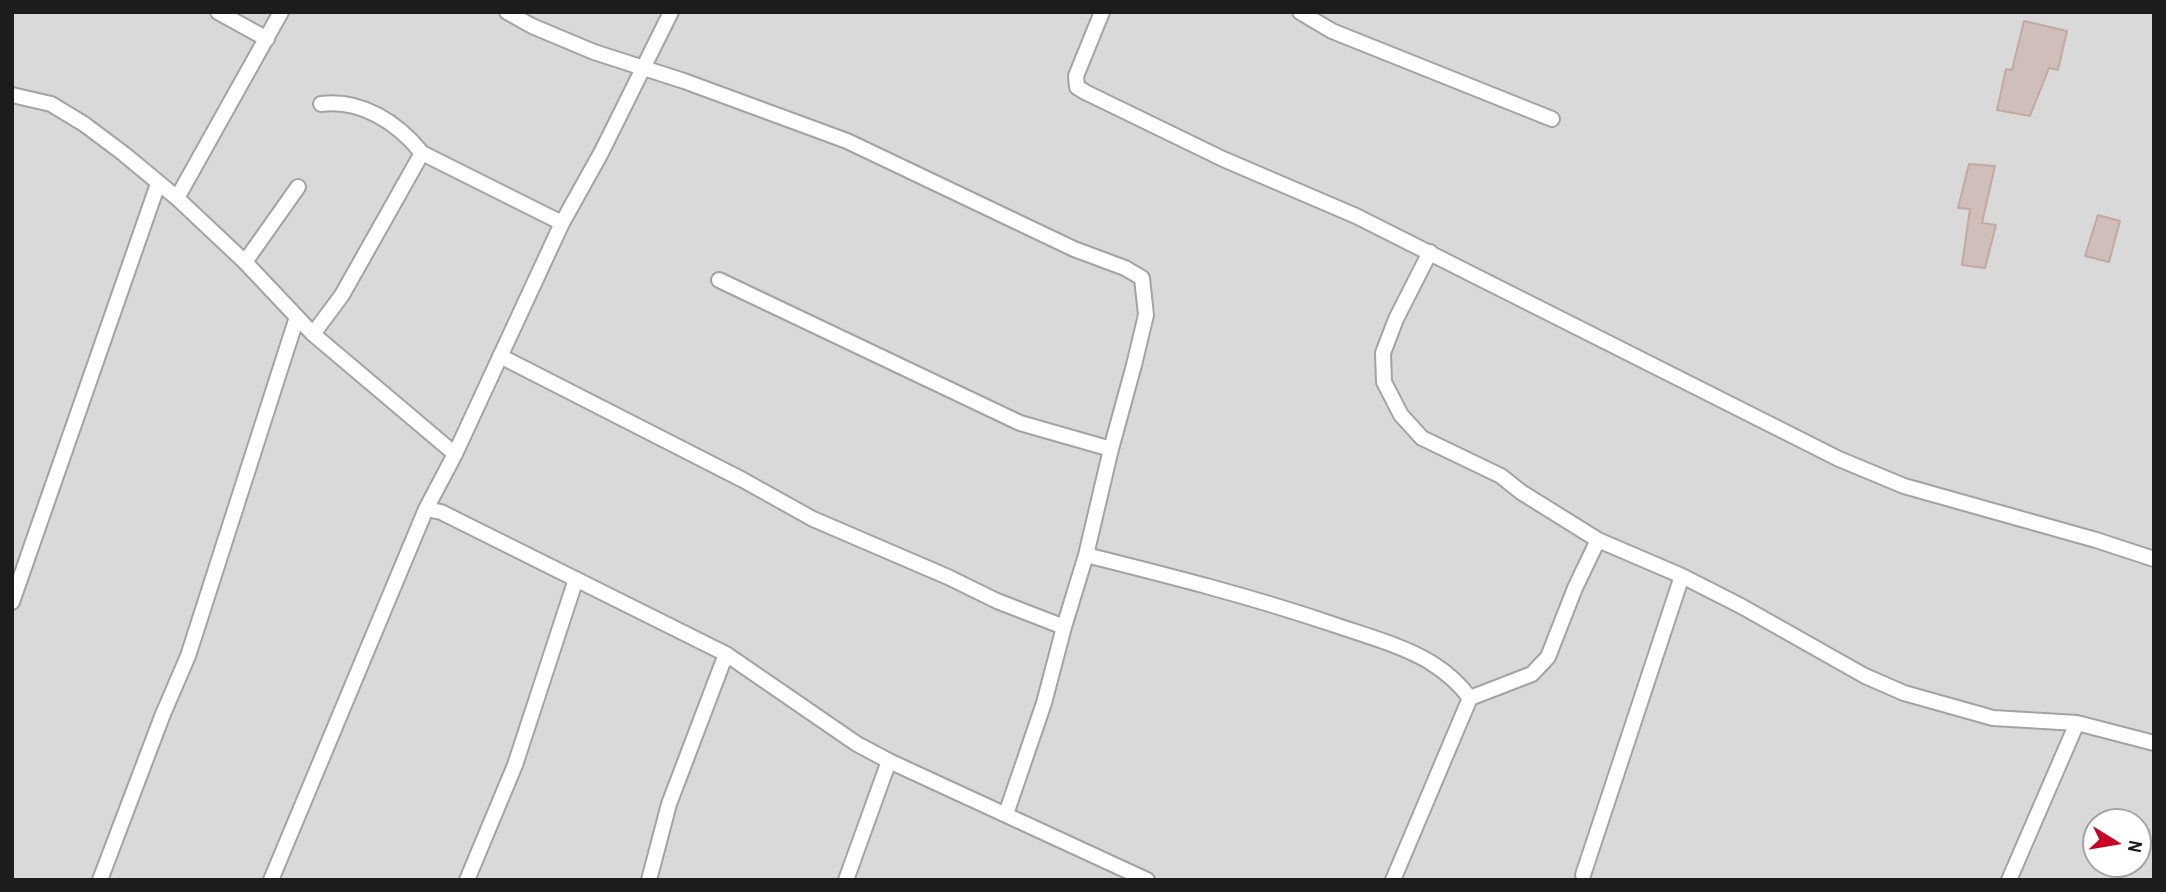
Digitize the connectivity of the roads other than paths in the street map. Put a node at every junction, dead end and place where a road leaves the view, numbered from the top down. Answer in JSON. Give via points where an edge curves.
{"nodes":[{"id":1,"x":218,"y":12,"type":"edge"},
{"id":2,"x":281,"y":12,"type":"edge"},
{"id":3,"x":507,"y":12,"type":"edge"},
{"id":4,"x":671,"y":12,"type":"edge"},
{"id":5,"x":1102,"y":12,"type":"edge"},
{"id":6,"x":1300,"y":12,"type":"edge"},
{"id":7,"x":267,"y":40,"type":"junction"},
{"id":8,"x":641,"y":69,"type":"junction"},
{"id":9,"x":12,"y":95,"type":"edge"},
{"id":10,"x":321,"y":104,"type":"dead end"},
{"id":11,"x":1552,"y":119,"type":"dead end"},
{"id":12,"x":422,"y":153,"type":"junction"},
{"id":13,"x":158,"y":184,"type":"junction"},
{"id":14,"x":298,"y":187,"type":"dead end"},
{"id":15,"x":177,"y":198,"type":"junction"},
{"id":16,"x":562,"y":223,"type":"junction"},
{"id":17,"x":1430,"y":252,"type":"junction"},
{"id":18,"x":245,"y":262,"type":"junction"},
{"id":19,"x":719,"y":280,"type":"dead end"},
{"id":20,"x":297,"y":317,"type":"junction"},
{"id":21,"x":313,"y":334,"type":"junction"},
{"id":22,"x":500,"y":356,"type":"junction"},
{"id":23,"x":1111,"y":449,"type":"junction"},
{"id":24,"x":455,"y":454,"type":"junction"},
{"id":25,"x":426,"y":509,"type":"junction"},
{"id":26,"x":1598,"y":540,"type":"junction"},
{"id":27,"x":1086,"y":555,"type":"junction"},
{"id":28,"x":2154,"y":559,"type":"edge"},
{"id":29,"x":1682,"y":576,"type":"junction"},
{"id":30,"x":576,"y":579,"type":"junction"},
{"id":31,"x":12,"y":602,"type":"edge"},
{"id":32,"x":1064,"y":627,"type":"junction"},
{"id":33,"x":726,"y":654,"type":"junction"},
{"id":34,"x":1470,"y":698,"type":"junction"},
{"id":35,"x":2077,"y":723,"type":"junction"},
{"id":36,"x":2154,"y":743,"type":"edge"},
{"id":37,"x":889,"y":761,"type":"junction"},
{"id":38,"x":1006,"y":814,"type":"junction"},
{"id":39,"x":1583,"y":875,"type":"dead end"},
{"id":40,"x":100,"y":880,"type":"edge"},
{"id":41,"x":271,"y":880,"type":"edge"},
{"id":42,"x":467,"y":880,"type":"edge"},
{"id":43,"x":649,"y":880,"type":"edge"},
{"id":44,"x":846,"y":880,"type":"edge"},
{"id":45,"x":1147,"y":880,"type":"edge"},
{"id":46,"x":1392,"y":880,"type":"edge"},
{"id":47,"x":2008,"y":880,"type":"edge"}],
"edges":[{"from":1,"to":7,"type":"street"},
{"from":2,"to":7,"type":"street"},
{"from":3,"to":8,"type":"street"},
{"from":4,"to":8,"type":"street"},
{"from":5,"to":17,"type":"street","via":[[1076,76],[1077,87],[1085,93]]},
{"from":6,"to":11,"type":"street","via":[[1332,31]]},
{"from":7,"to":15,"type":"street"},
{"from":8,"to":16,"type":"street"},
{"from":8,"to":23,"type":"street","via":[[847,141],[1142,278],[1146,315]]},
{"from":9,"to":13,"type":"street","via":[[51,104],[85,124]]},
{"from":10,"to":12,"type":"street","via":[[338,102],[378,115],[406,134]]},
{"from":12,"to":16,"type":"street"},
{"from":12,"to":21,"type":"street","via":[[342,295]]},
{"from":13,"to":15,"type":"street"},
{"from":13,"to":31,"type":"street"},
{"from":14,"to":18,"type":"street"},
{"from":15,"to":18,"type":"street"},
{"from":16,"to":22,"type":"street"},
{"from":17,"to":26,"type":"street","via":[[1383,353],[1384,382],[1401,415],[1422,438],[1501,476]]},
{"from":17,"to":28,"type":"street","via":[[1850,464],[1904,486]]},
{"from":18,"to":20,"type":"street"},
{"from":19,"to":23,"type":"street","via":[[1020,423]]},
{"from":20,"to":21,"type":"street"},
{"from":20,"to":40,"type":"street","via":[[188,656]]},
{"from":21,"to":24,"type":"street"},
{"from":22,"to":24,"type":"street"},
{"from":22,"to":32,"type":"street","via":[[813,519]]},
{"from":23,"to":27,"type":"street"},
{"from":24,"to":25,"type":"street"},
{"from":25,"to":30,"type":"street","via":[[441,512]]},
{"from":25,"to":41,"type":"street"},
{"from":26,"to":29,"type":"street"},
{"from":26,"to":34,"type":"street","via":[[1548,657],[1532,674]]},
{"from":27,"to":32,"type":"street"},
{"from":27,"to":34,"type":"street","via":[[1211,587],[1385,642],[1432,663],[1457,681]]},
{"from":29,"to":35,"type":"street","via":[[1904,693],[1993,718]]},
{"from":29,"to":39,"type":"street"},
{"from":30,"to":33,"type":"street"},
{"from":30,"to":42,"type":"street","via":[[515,765]]},
{"from":32,"to":38,"type":"street"},
{"from":33,"to":37,"type":"street"},
{"from":33,"to":43,"type":"street","via":[[669,804]]},
{"from":34,"to":46,"type":"street"},
{"from":35,"to":36,"type":"street"},
{"from":35,"to":47,"type":"street"},
{"from":37,"to":38,"type":"street"},
{"from":37,"to":44,"type":"street"},
{"from":38,"to":45,"type":"street"}]}
